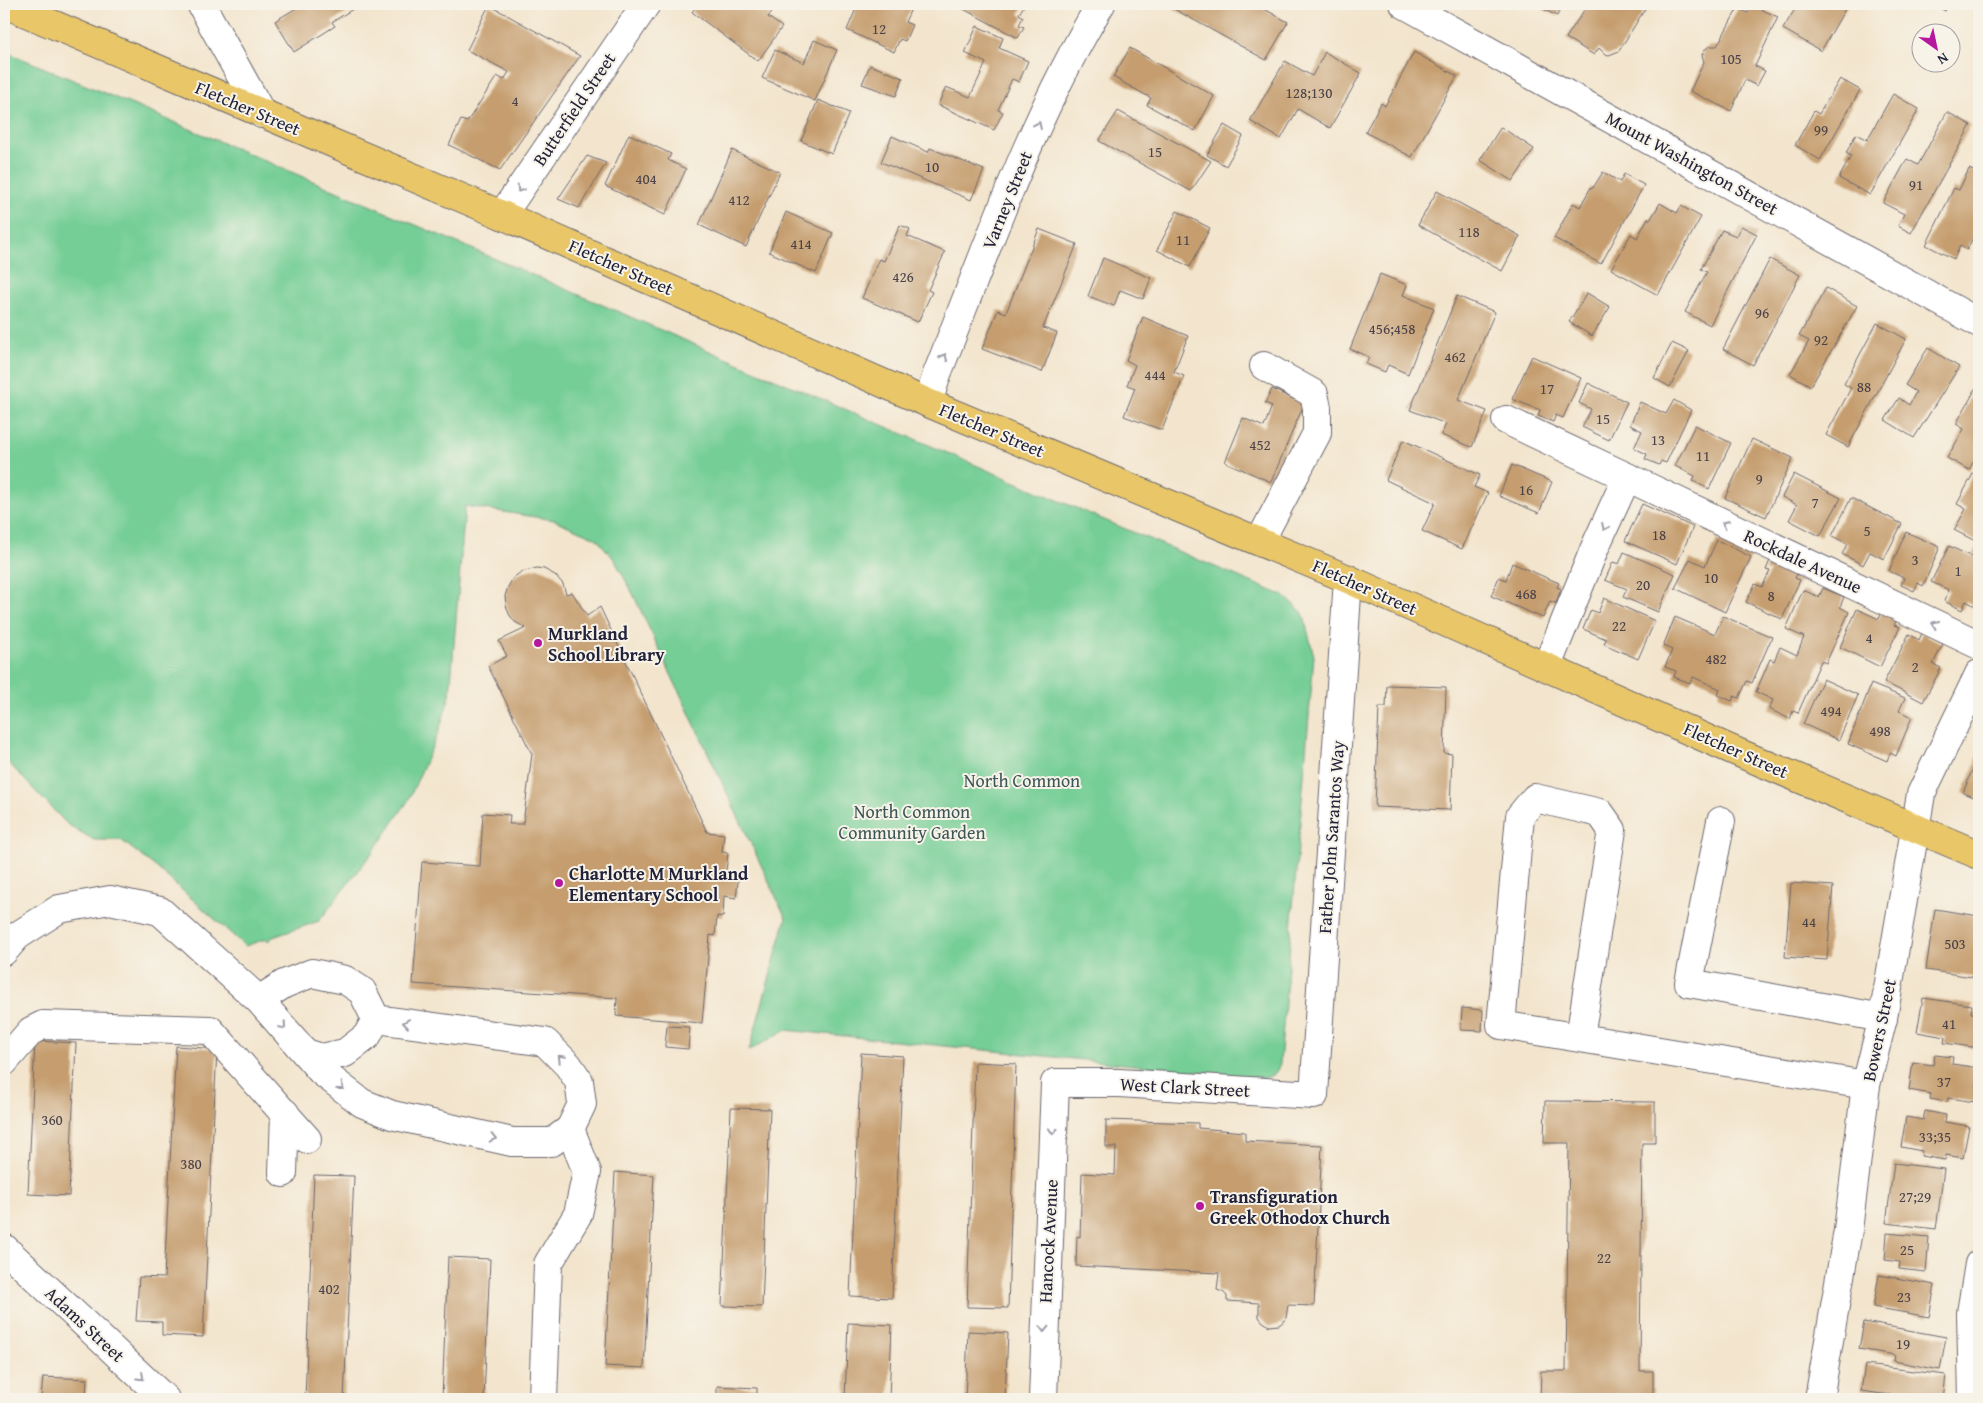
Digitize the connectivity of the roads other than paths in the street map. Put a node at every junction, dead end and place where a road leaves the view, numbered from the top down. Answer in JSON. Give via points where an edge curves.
{"nodes":[{"id":1,"x":5,"y":4,"type":"edge"},
{"id":2,"x":201,"y":4,"type":"edge"},
{"id":3,"x":646,"y":4,"type":"edge"},
{"id":4,"x":1101,"y":4,"type":"edge"},
{"id":5,"x":1404,"y":4,"type":"edge"},
{"id":6,"x":262,"y":114,"type":"junction"},
{"id":7,"x":502,"y":215,"type":"junction"},
{"id":8,"x":1979,"y":323,"type":"edge"},
{"id":9,"x":1264,"y":366,"type":"dead end"},
{"id":10,"x":928,"y":403,"type":"junction"},
{"id":11,"x":1506,"y":420,"type":"dead end"},
{"id":12,"x":1627,"y":477,"type":"junction"},
{"id":13,"x":1260,"y":541,"type":"junction"},
{"id":14,"x":1348,"y":579,"type":"junction"},
{"id":15,"x":1979,"y":645,"type":"edge"},
{"id":16,"x":1547,"y":666,"type":"junction"},
{"id":17,"x":1979,"y":674,"type":"edge"},
{"id":18,"x":1721,"y":821,"type":"dead end"},
{"id":19,"x":1916,"y":827,"type":"junction"},
{"id":20,"x":1979,"y":855,"type":"edge"},
{"id":21,"x":4,"y":951,"type":"edge"},
{"id":22,"x":259,"y":1000,"type":"junction"},
{"id":23,"x":376,"y":1018,"type":"junction"},
{"id":24,"x":1883,"y":1018,"type":"junction"},
{"id":25,"x":1580,"y":1038,"type":"junction"},
{"id":26,"x":306,"y":1053,"type":"junction"},
{"id":27,"x":4,"y":1062,"type":"edge"},
{"id":28,"x":1055,"y":1083,"type":"joint"},
{"id":29,"x":1866,"y":1085,"type":"junction"},
{"id":30,"x":1314,"y":1095,"type":"joint"},
{"id":31,"x":285,"y":1113,"type":"junction"},
{"id":32,"x":570,"y":1129,"type":"junction"},
{"id":33,"x":307,"y":1139,"type":"dead end"},
{"id":34,"x":283,"y":1173,"type":"dead end"},
{"id":35,"x":4,"y":1248,"type":"edge"},
{"id":36,"x":1979,"y":1264,"type":"edge"},
{"id":37,"x":165,"y":1399,"type":"edge"},
{"id":38,"x":544,"y":1399,"type":"edge"},
{"id":39,"x":1043,"y":1399,"type":"edge"},
{"id":40,"x":1819,"y":1399,"type":"edge"},
{"id":41,"x":1973,"y":1399,"type":"edge"}],
"edges":[{"from":1,"to":6,"type":"main road","name":"Fletcher Street"},
{"from":2,"to":6,"type":"street"},
{"from":3,"to":7,"type":"street","name":"Butterfield Street","one_way":true},
{"from":10,"to":4,"type":"street","name":"Varney Street","one_way":true,"via":[[1036,128]]},
{"from":5,"to":8,"type":"street","name":"Mount Washington Street"},
{"from":6,"to":7,"type":"main road","name":"Fletcher Street"},
{"from":7,"to":10,"type":"main road","name":"Fletcher Street"},
{"from":9,"to":13,"type":"street","via":[[1314,394],[1317,433]]},
{"from":10,"to":13,"type":"main road","name":"Fletcher Street"},
{"from":11,"to":12,"type":"street","name":"Rockdale Avenue"},
{"from":15,"to":12,"type":"street","name":"Rockdale Avenue","one_way":true},
{"from":12,"to":16,"type":"street","one_way":true},
{"from":13,"to":14,"type":"main road","name":"Fletcher Street"},
{"from":14,"to":16,"type":"main road","name":"Fletcher Street"},
{"from":14,"to":30,"type":"street","name":"Father John Sarantos Way"},
{"from":16,"to":19,"type":"main road","name":"Fletcher Street","via":[[1730,749]]},
{"from":17,"to":19,"type":"street","name":"Bowers Street","via":[[1921,794]]},
{"from":18,"to":24,"type":"street","via":[[1689,983]]},
{"from":19,"to":20,"type":"main road","name":"Fletcher Street"},
{"from":19,"to":24,"type":"street","name":"Bowers Street"},
{"from":21,"to":22,"type":"street","via":[[17,936],[59,909],[110,900],[160,911]]},
{"from":22,"to":23,"type":"street","via":[[284,984],[312,973],[344,980],[362,991]]},
{"from":22,"to":26,"type":"street","one_way":true},
{"from":23,"to":26,"type":"street","via":[[367,1036],[345,1052],[322,1058]]},
{"from":32,"to":23,"type":"street","one_way":true,"via":[[582,1104],[579,1081],[568,1064],[545,1042]]},
{"from":24,"to":29,"type":"street","name":"Bowers Street"},
{"from":25,"to":25,"type":"street","via":[[1501,1025],[1520,816],[1535,798],[1600,813],[1612,830]]},
{"from":25,"to":29,"type":"street"},
{"from":26,"to":32,"type":"street","one_way":true,"via":[[322,1072],[362,1103],[392,1115],[512,1142],[552,1142]]},
{"from":27,"to":31,"type":"street","via":[[31,1031],[43,1025],[210,1030]]},
{"from":28,"to":30,"type":"street","name":"West Clark Street","via":[[1119,1083]]},
{"from":28,"to":39,"type":"street","name":"Hancock Avenue","one_way":true},
{"from":29,"to":40,"type":"street","name":"Bowers Street","via":[[1848,1230]]},
{"from":31,"to":33,"type":"street"},
{"from":31,"to":34,"type":"street"},
{"from":32,"to":38,"type":"street","via":[[587,1172],[578,1214],[548,1264]]},
{"from":35,"to":37,"type":"street","name":"Adams Street","one_way":true},
{"from":36,"to":41,"type":"street","via":[[1971,1313]]}]}
